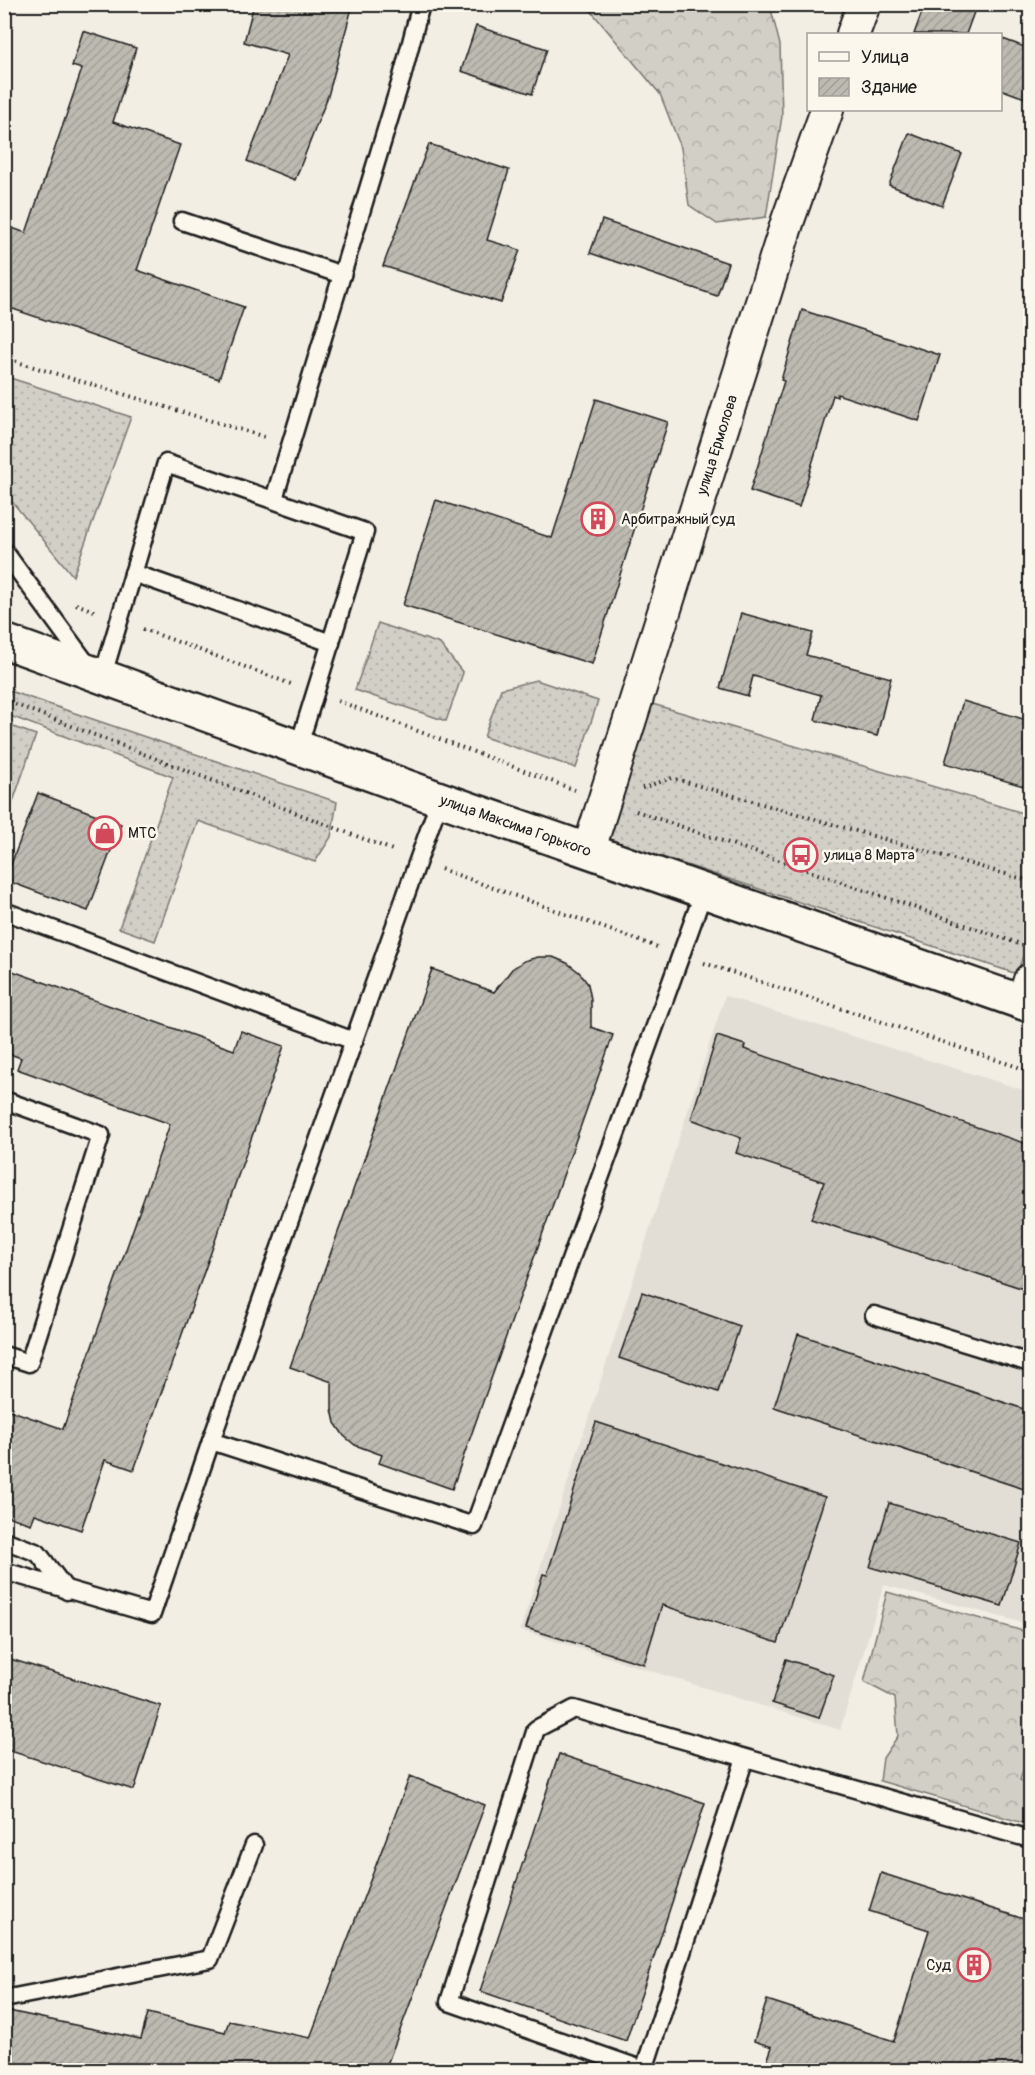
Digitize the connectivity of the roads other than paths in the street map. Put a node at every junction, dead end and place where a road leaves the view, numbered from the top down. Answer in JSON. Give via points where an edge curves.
{"nodes":[{"id":1,"x":421,"y":4,"type":"edge"},
{"id":2,"x":864,"y":4,"type":"edge"},
{"id":3,"x":853,"y":33,"type":"edge"},
{"id":4,"x":827,"y":111,"type":"edge"},
{"id":5,"x":182,"y":221,"type":"dead end"},
{"id":6,"x":342,"y":276,"type":"junction"},
{"id":7,"x":274,"y":499,"type":"junction"},
{"id":8,"x":4,"y":551,"type":"edge"},
{"id":9,"x":133,"y":573,"type":"junction"},
{"id":10,"x":4,"y":641,"type":"edge"},
{"id":11,"x":331,"y":643,"type":"junction"},
{"id":12,"x":97,"y":673,"type":"junction"},
{"id":13,"x":299,"y":745,"type":"junction"},
{"id":14,"x":440,"y":799,"type":"junction"},
{"id":15,"x":589,"y":849,"type":"junction"},
{"id":16,"x":704,"y":891,"type":"junction"},
{"id":17,"x":4,"y":911,"type":"edge"},
{"id":18,"x":1028,"y":996,"type":"edge"},
{"id":19,"x":354,"y":1041,"type":"junction"},
{"id":20,"x":4,"y":1100,"type":"edge"},
{"id":21,"x":874,"y":1315,"type":"dead end"},
{"id":22,"x":4,"y":1355,"type":"edge"},
{"id":23,"x":1030,"y":1363,"type":"edge"},
{"id":24,"x":211,"y":1441,"type":"junction"},
{"id":25,"x":4,"y":1540,"type":"edge"},
{"id":26,"x":4,"y":1571,"type":"edge"},
{"id":27,"x":67,"y":1591,"type":"junction"},
{"id":28,"x":745,"y":1758,"type":"junction"},
{"id":29,"x":1030,"y":1839,"type":"edge"},
{"id":30,"x":254,"y":1845,"type":"dead end"},
{"id":31,"x":4,"y":1999,"type":"edge"}],
"edges":[{"from":1,"to":6,"type":"lane"},
{"from":2,"to":3,"type":"street"},
{"from":4,"to":15,"type":"street","name":"улица Ермолова","via":[[788,220]]},
{"from":5,"to":6,"type":"lane"},
{"from":6,"to":7,"type":"lane"},
{"from":7,"to":9,"type":"lane","via":[[165,463]]},
{"from":7,"to":11,"type":"lane","via":[[366,532]]},
{"from":8,"to":12,"type":"lane"},
{"from":9,"to":11,"type":"lane"},
{"from":9,"to":12,"type":"lane"},
{"from":10,"to":12,"type":"main road","name":"улица Максима Горького"},
{"from":11,"to":13,"type":"lane"},
{"from":12,"to":13,"type":"main road","name":"улица Максима Горького"},
{"from":13,"to":14,"type":"main road","name":"улица Максима Горького"},
{"from":14,"to":15,"type":"main road","name":"улица Максима Горького"},
{"from":14,"to":19,"type":"lane"},
{"from":15,"to":16,"type":"main road","name":"улица Максима Горького"},
{"from":16,"to":18,"type":"main road","name":"улица Максима Горького"},
{"from":16,"to":24,"type":"lane","via":[[474,1526]]},
{"from":17,"to":19,"type":"lane"},
{"from":19,"to":24,"type":"lane"},
{"from":20,"to":22,"type":"lane","via":[[101,1135],[28,1363]]},
{"from":21,"to":23,"type":"lane"},
{"from":24,"to":27,"type":"lane","via":[[152,1614]]},
{"from":25,"to":27,"type":"lane","via":[[38,1553]]},
{"from":26,"to":27,"type":"lane"},
{"from":28,"to":28,"type":"lane","via":[[574,1709],[536,1729],[449,2002],[644,2070]]},
{"from":28,"to":29,"type":"lane"},
{"from":30,"to":31,"type":"lane","via":[[210,1959]]}]}
